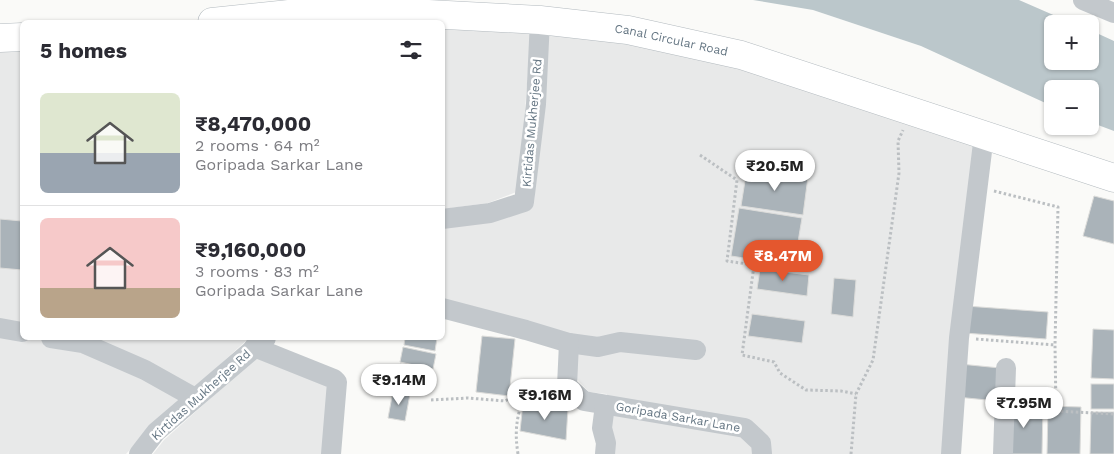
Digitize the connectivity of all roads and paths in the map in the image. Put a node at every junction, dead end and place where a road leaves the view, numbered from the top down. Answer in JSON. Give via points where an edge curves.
{"nodes":[{"id":1,"x":1083,"y":0,"type":"edge"},
{"id":2,"x":1114,"y":13,"type":"edge"},
{"id":3,"x":230,"y":20,"type":"edge"},
{"id":4,"x":540,"y":20,"type":"junction"},
{"id":5,"x":20,"y":37,"type":"edge"},
{"id":6,"x":0,"y":38,"type":"edge"},
{"id":7,"x":910,"y":111,"type":"junction"},
{"id":8,"x":984,"y":134,"type":"junction"},
{"id":9,"x":700,"y":155,"type":"dead end"},
{"id":10,"x":1114,"y":178,"type":"edge"},
{"id":11,"x":978,"y":187,"type":"junction"},
{"id":12,"x":445,"y":219,"type":"edge"},
{"id":13,"x":445,"y":309,"type":"edge"},
{"id":14,"x":0,"y":328,"type":"edge"},
{"id":15,"x":20,"y":332,"type":"edge"},
{"id":16,"x":959,"y":338,"type":"junction"},
{"id":17,"x":64,"y":340,"type":"edge"},
{"id":18,"x":260,"y":342,"type":"edge"},
{"id":19,"x":569,"y":343,"type":"junction"},
{"id":20,"x":1056,"y":345,"type":"junction"},
{"id":21,"x":696,"y":350,"type":"dead end"},
{"id":22,"x":1006,"y":368,"type":"dead end"},
{"id":23,"x":567,"y":386,"type":"junction"},
{"id":24,"x":527,"y":390,"type":"junction"},
{"id":25,"x":856,"y":394,"type":"junction"},
{"id":26,"x":196,"y":398,"type":"junction"},
{"id":27,"x":431,"y":400,"type":"dead end"},
{"id":28,"x":606,"y":404,"type":"junction"},
{"id":29,"x":1114,"y":414,"type":"edge"},
{"id":30,"x":139,"y":454,"type":"edge"},
{"id":31,"x":331,"y":454,"type":"edge"},
{"id":32,"x":518,"y":454,"type":"edge"},
{"id":33,"x":605,"y":454,"type":"edge"},
{"id":34,"x":762,"y":454,"type":"edge"},
{"id":35,"x":851,"y":454,"type":"edge"},
{"id":36,"x":952,"y":454,"type":"edge"},
{"id":37,"x":1003,"y":454,"type":"edge"}],
"edges":[{"from":1,"to":2,"type":"street"},
{"from":3,"to":4,"type":"main road","name":"Canal Circular Road","via":[[336,8]]},
{"from":4,"to":7,"type":"main road","name":"Canal Circular Road","via":[[628,30],[741,55]]},
{"from":4,"to":12,"type":"street","name":"Kirtidas Mukherjee Rd","via":[[536,104],[524,202],[490,213]]},
{"from":5,"to":6,"type":"main road"},
{"from":7,"to":8,"type":"main road","name":"Canal Circular Road"},
{"from":7,"to":25,"type":"path","via":[[898,141],[899,173],[873,360]]},
{"from":8,"to":10,"type":"main road","name":"Canal Circular Road"},
{"from":8,"to":11,"type":"street"},
{"from":9,"to":25,"type":"path","via":[[737,180],[727,260],[754,265],[742,354],[774,362],[780,373],[806,390]]},
{"from":11,"to":16,"type":"street"},
{"from":11,"to":20,"type":"path","via":[[1058,207]]},
{"from":13,"to":19,"type":"street"},
{"from":14,"to":15,"type":"street"},
{"from":16,"to":20,"type":"path"},
{"from":16,"to":36,"type":"street"},
{"from":17,"to":26,"type":"street","via":[[83,343],[145,370]]},
{"from":18,"to":26,"type":"street","name":"Kirtidas Mukherjee Rd"},
{"from":18,"to":31,"type":"street","via":[[337,382]]},
{"from":19,"to":21,"type":"street","via":[[598,347],[620,342]]},
{"from":19,"to":23,"type":"street"},
{"from":20,"to":29,"type":"path","via":[[1056,412]]},
{"from":22,"to":37,"type":"street"},
{"from":23,"to":24,"type":"path"},
{"from":23,"to":28,"type":"street","name":"Goripada Sarkar Lane","via":[[584,401]]},
{"from":24,"to":27,"type":"path","via":[[505,401]]},
{"from":24,"to":32,"type":"path","via":[[518,411]]},
{"from":25,"to":35,"type":"path"},
{"from":26,"to":30,"type":"street","name":"Kirtidas Mukherjee Rd","via":[[156,432]]},
{"from":28,"to":33,"type":"street","via":[[602,428]]},
{"from":28,"to":34,"type":"street","name":"Goripada Sarkar Lane","via":[[745,428],[761,443]]}]}
